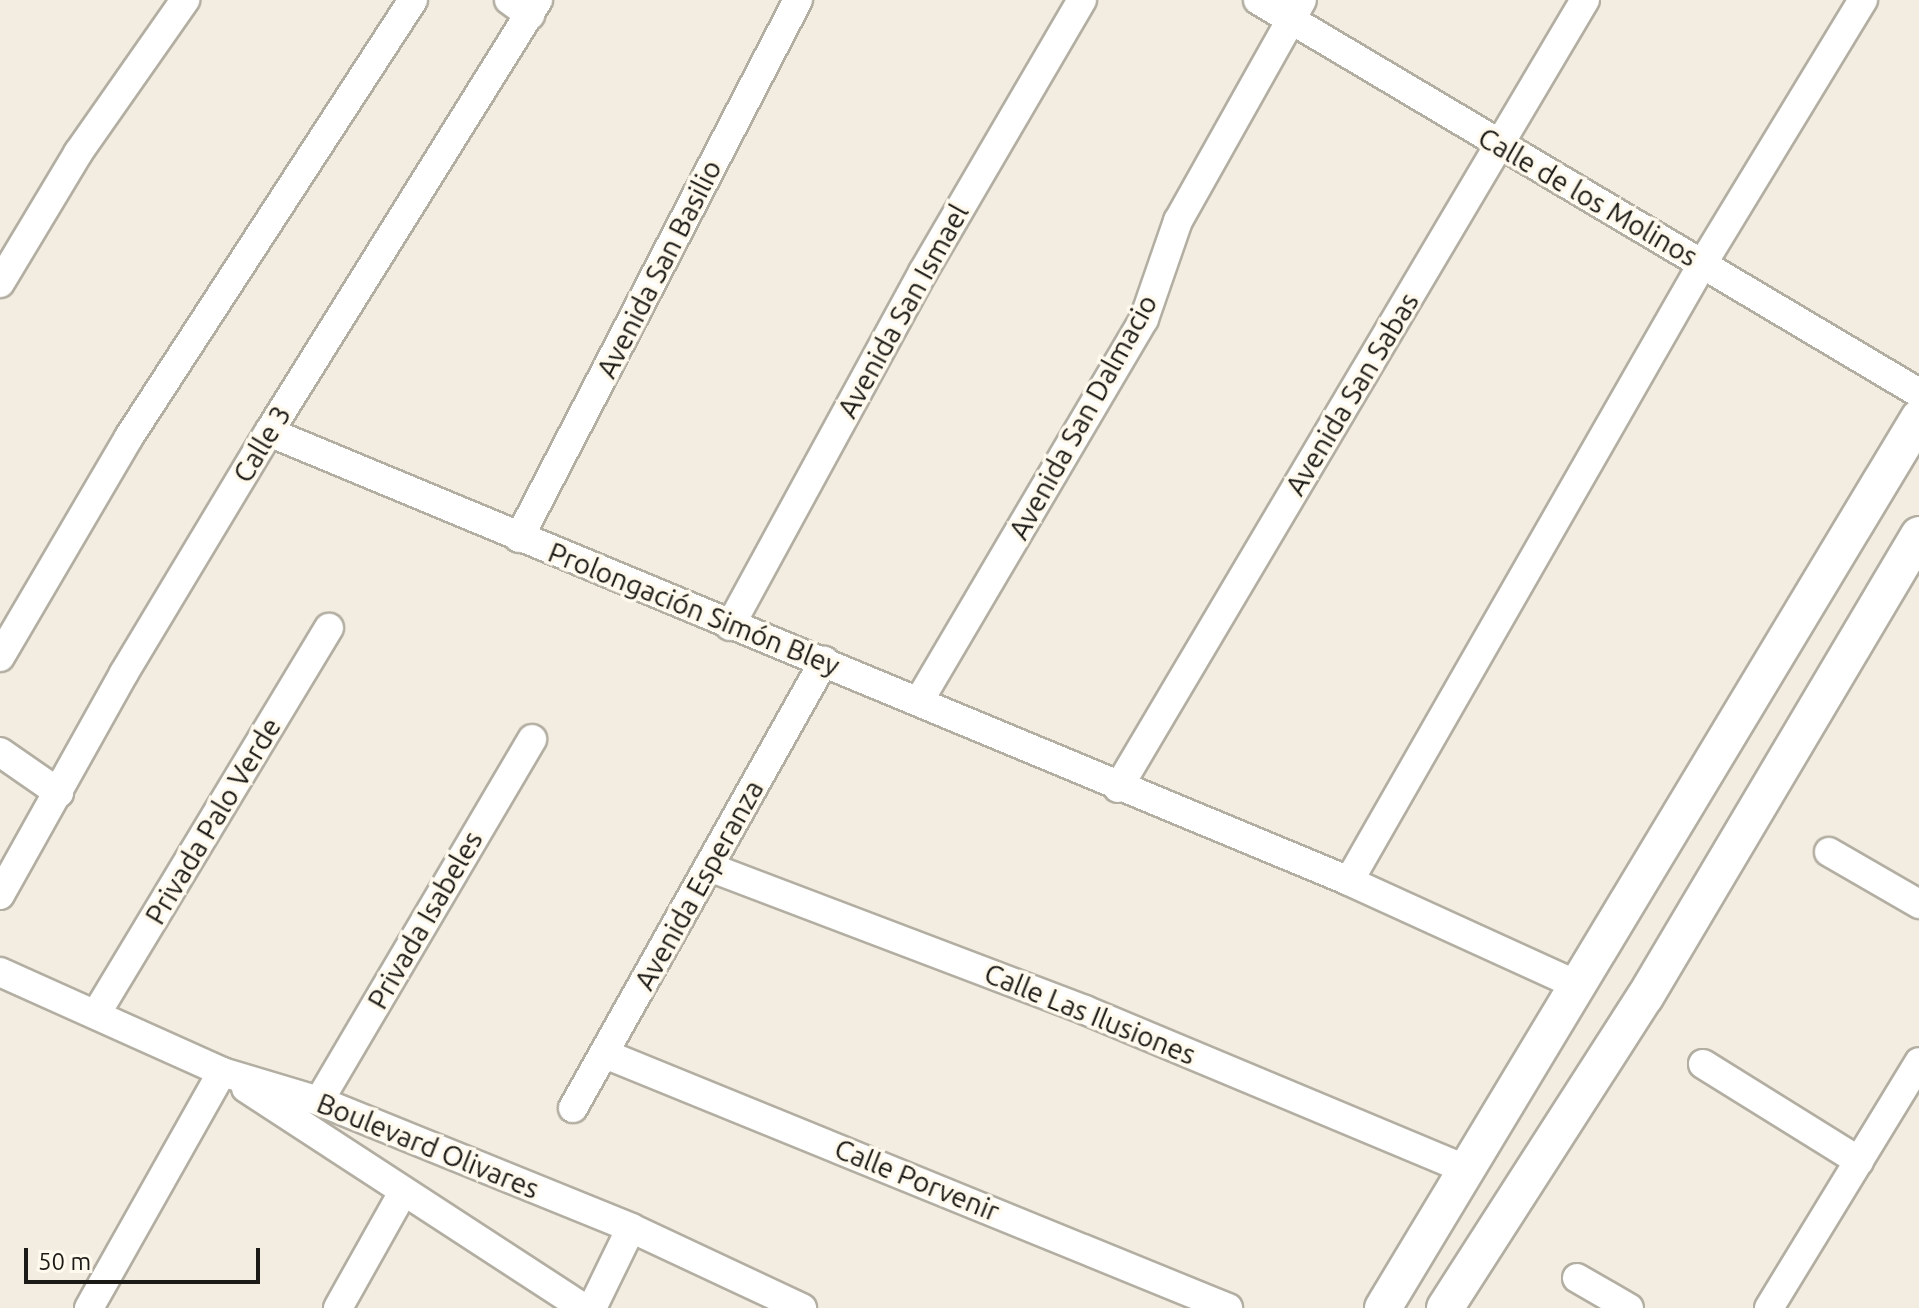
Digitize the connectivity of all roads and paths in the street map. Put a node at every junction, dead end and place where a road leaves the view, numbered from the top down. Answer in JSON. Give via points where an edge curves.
{"nodes":[{"id":1,"x":185,"y":0,"type":"edge"},
{"id":2,"x":413,"y":0,"type":"edge"},
{"id":3,"x":798,"y":0,"type":"edge"},
{"id":4,"x":1082,"y":0,"type":"edge"},
{"id":5,"x":1258,"y":0,"type":"edge"},
{"id":6,"x":1585,"y":0,"type":"edge"},
{"id":7,"x":1863,"y":0,"type":"edge"},
{"id":8,"x":526,"y":5,"type":"edge"},
{"id":9,"x":1296,"y":9,"type":"edge"},
{"id":10,"x":1499,"y":146,"type":"junction"},
{"id":11,"x":1703,"y":263,"type":"junction"},
{"id":12,"x":0,"y":283,"type":"edge"},
{"id":13,"x":1919,"y":393,"type":"edge"},
{"id":14,"x":1919,"y":418,"type":"edge"},
{"id":15,"x":269,"y":432,"type":"junction"},
{"id":16,"x":1919,"y":535,"type":"edge"},
{"id":17,"x":519,"y":538,"type":"junction"},
{"id":18,"x":1844,"y":540,"type":"junction"},
{"id":19,"x":1897,"y":571,"type":"junction"},
{"id":20,"x":730,"y":626,"type":"junction"},
{"id":21,"x":329,"y":628,"type":"dead end"},
{"id":22,"x":0,"y":657,"type":"edge"},
{"id":23,"x":824,"y":661,"type":"junction"},
{"id":24,"x":919,"y":701,"type":"junction"},
{"id":25,"x":532,"y":739,"type":"dead end"},
{"id":26,"x":0,"y":752,"type":"edge"},
{"id":27,"x":1118,"y":788,"type":"junction"},
{"id":28,"x":59,"y":793,"type":"junction"},
{"id":29,"x":1829,"y":852,"type":"dead end"},
{"id":30,"x":709,"y":867,"type":"junction"},
{"id":31,"x":1349,"y":881,"type":"junction"},
{"id":32,"x":0,"y":895,"type":"edge"},
{"id":33,"x":1919,"y":904,"type":"edge"},
{"id":34,"x":0,"y":972,"type":"edge"},
{"id":35,"x":1577,"y":985,"type":"junction"},
{"id":36,"x":96,"y":1014,"type":"junction"},
{"id":37,"x":605,"y":1054,"type":"junction"},
{"id":38,"x":1919,"y":1062,"type":"edge"},
{"id":39,"x":1703,"y":1064,"type":"dead end"},
{"id":40,"x":222,"y":1072,"type":"junction"},
{"id":41,"x":319,"y":1101,"type":"junction"},
{"id":42,"x":573,"y":1108,"type":"dead end"},
{"id":43,"x":1859,"y":1161,"type":"junction"},
{"id":44,"x":1467,"y":1170,"type":"junction"},
{"id":45,"x":402,"y":1194,"type":"junction"},
{"id":46,"x":631,"y":1228,"type":"junction"},
{"id":47,"x":1577,"y":1278,"type":"dead end"},
{"id":48,"x":89,"y":1308,"type":"edge"},
{"id":49,"x":338,"y":1308,"type":"edge"},
{"id":50,"x":584,"y":1308,"type":"edge"},
{"id":51,"x":592,"y":1308,"type":"edge"},
{"id":52,"x":802,"y":1308,"type":"edge"},
{"id":53,"x":1228,"y":1308,"type":"edge"},
{"id":54,"x":1383,"y":1308,"type":"edge"},
{"id":55,"x":1445,"y":1308,"type":"edge"},
{"id":56,"x":1629,"y":1308,"type":"edge"},
{"id":57,"x":1769,"y":1308,"type":"edge"}],
"edges":[{"from":1,"to":12,"type":"street","via":[[78,153]]},
{"from":2,"to":22,"type":"street","via":[[129,437]]},
{"from":3,"to":17,"type":"street","name":"Avenida San Basilio"},
{"from":4,"to":20,"type":"street","name":"Avenida San Ismael","via":[[923,272]]},
{"from":5,"to":9,"type":"street","name":"Calle de los Molinos"},
{"from":6,"to":10,"type":"street","name":"Avenida San Sabas"},
{"from":7,"to":11,"type":"street"},
{"from":8,"to":15,"type":"street","name":"Calle 3"},
{"from":9,"to":10,"type":"street","name":"Calle de los Molinos"},
{"from":9,"to":24,"type":"street","name":"Avenida San Dalmacio","via":[[1178,221],[1144,319]]},
{"from":10,"to":11,"type":"street","name":"Calle de los Molinos"},
{"from":10,"to":27,"type":"street","name":"Avenida San Sabas"},
{"from":11,"to":13,"type":"street","name":"Calle de los Molinos"},
{"from":11,"to":31,"type":"street"},
{"from":14,"to":18,"type":"street"},
{"from":15,"to":17,"type":"street","name":"Prolongación Simón Bley"},
{"from":15,"to":28,"type":"street","name":"Calle 3"},
{"from":16,"to":19,"type":"street"},
{"from":17,"to":20,"type":"street","name":"Prolongación Simón Bley"},
{"from":18,"to":19,"type":"street"},
{"from":18,"to":35,"type":"street"},
{"from":19,"to":55,"type":"street","via":[[1645,997]]},
{"from":20,"to":23,"type":"street","name":"Prolongación Simón Bley"},
{"from":21,"to":36,"type":"street","name":"Privada Palo Verde"},
{"from":23,"to":24,"type":"street","name":"Prolongación Simón Bley"},
{"from":23,"to":30,"type":"street","name":"Avenida Esperanza"},
{"from":24,"to":27,"type":"street","name":"Prolongación Simón Bley"},
{"from":25,"to":41,"type":"street","name":"Privada Isabeles"},
{"from":26,"to":28,"type":"street"},
{"from":27,"to":31,"type":"street","name":"Prolongación Simón Bley"},
{"from":28,"to":32,"type":"street","name":"Calle 3"},
{"from":29,"to":33,"type":"street"},
{"from":30,"to":37,"type":"street","name":"Avenida Esperanza"},
{"from":30,"to":44,"type":"street","name":"Calle Las Ilusiones","via":[[1085,1010]]},
{"from":31,"to":35,"type":"street","name":"Prolongación Simón Bley"},
{"from":34,"to":36,"type":"street","name":"Boulevard Olivares"},
{"from":35,"to":44,"type":"street"},
{"from":36,"to":40,"type":"street","name":"Boulevard Olivares"},
{"from":37,"to":42,"type":"street","name":"Avenida Esperanza"},
{"from":37,"to":53,"type":"street","name":"Calle Porvenir"},
{"from":38,"to":43,"type":"street"},
{"from":39,"to":43,"type":"street"},
{"from":40,"to":41,"type":"street","name":"Boulevard Olivares"},
{"from":40,"to":45,"type":"street","name":"Boulevard Olivares"},
{"from":40,"to":48,"type":"street"},
{"from":41,"to":46,"type":"street","name":"Boulevard Olivares"},
{"from":43,"to":57,"type":"street"},
{"from":44,"to":54,"type":"street"},
{"from":45,"to":49,"type":"street"},
{"from":45,"to":50,"type":"street","name":"Boulevard Olivares"},
{"from":46,"to":51,"type":"street"},
{"from":46,"to":52,"type":"street","name":"Boulevard Olivares"},
{"from":47,"to":56,"type":"street"}]}
